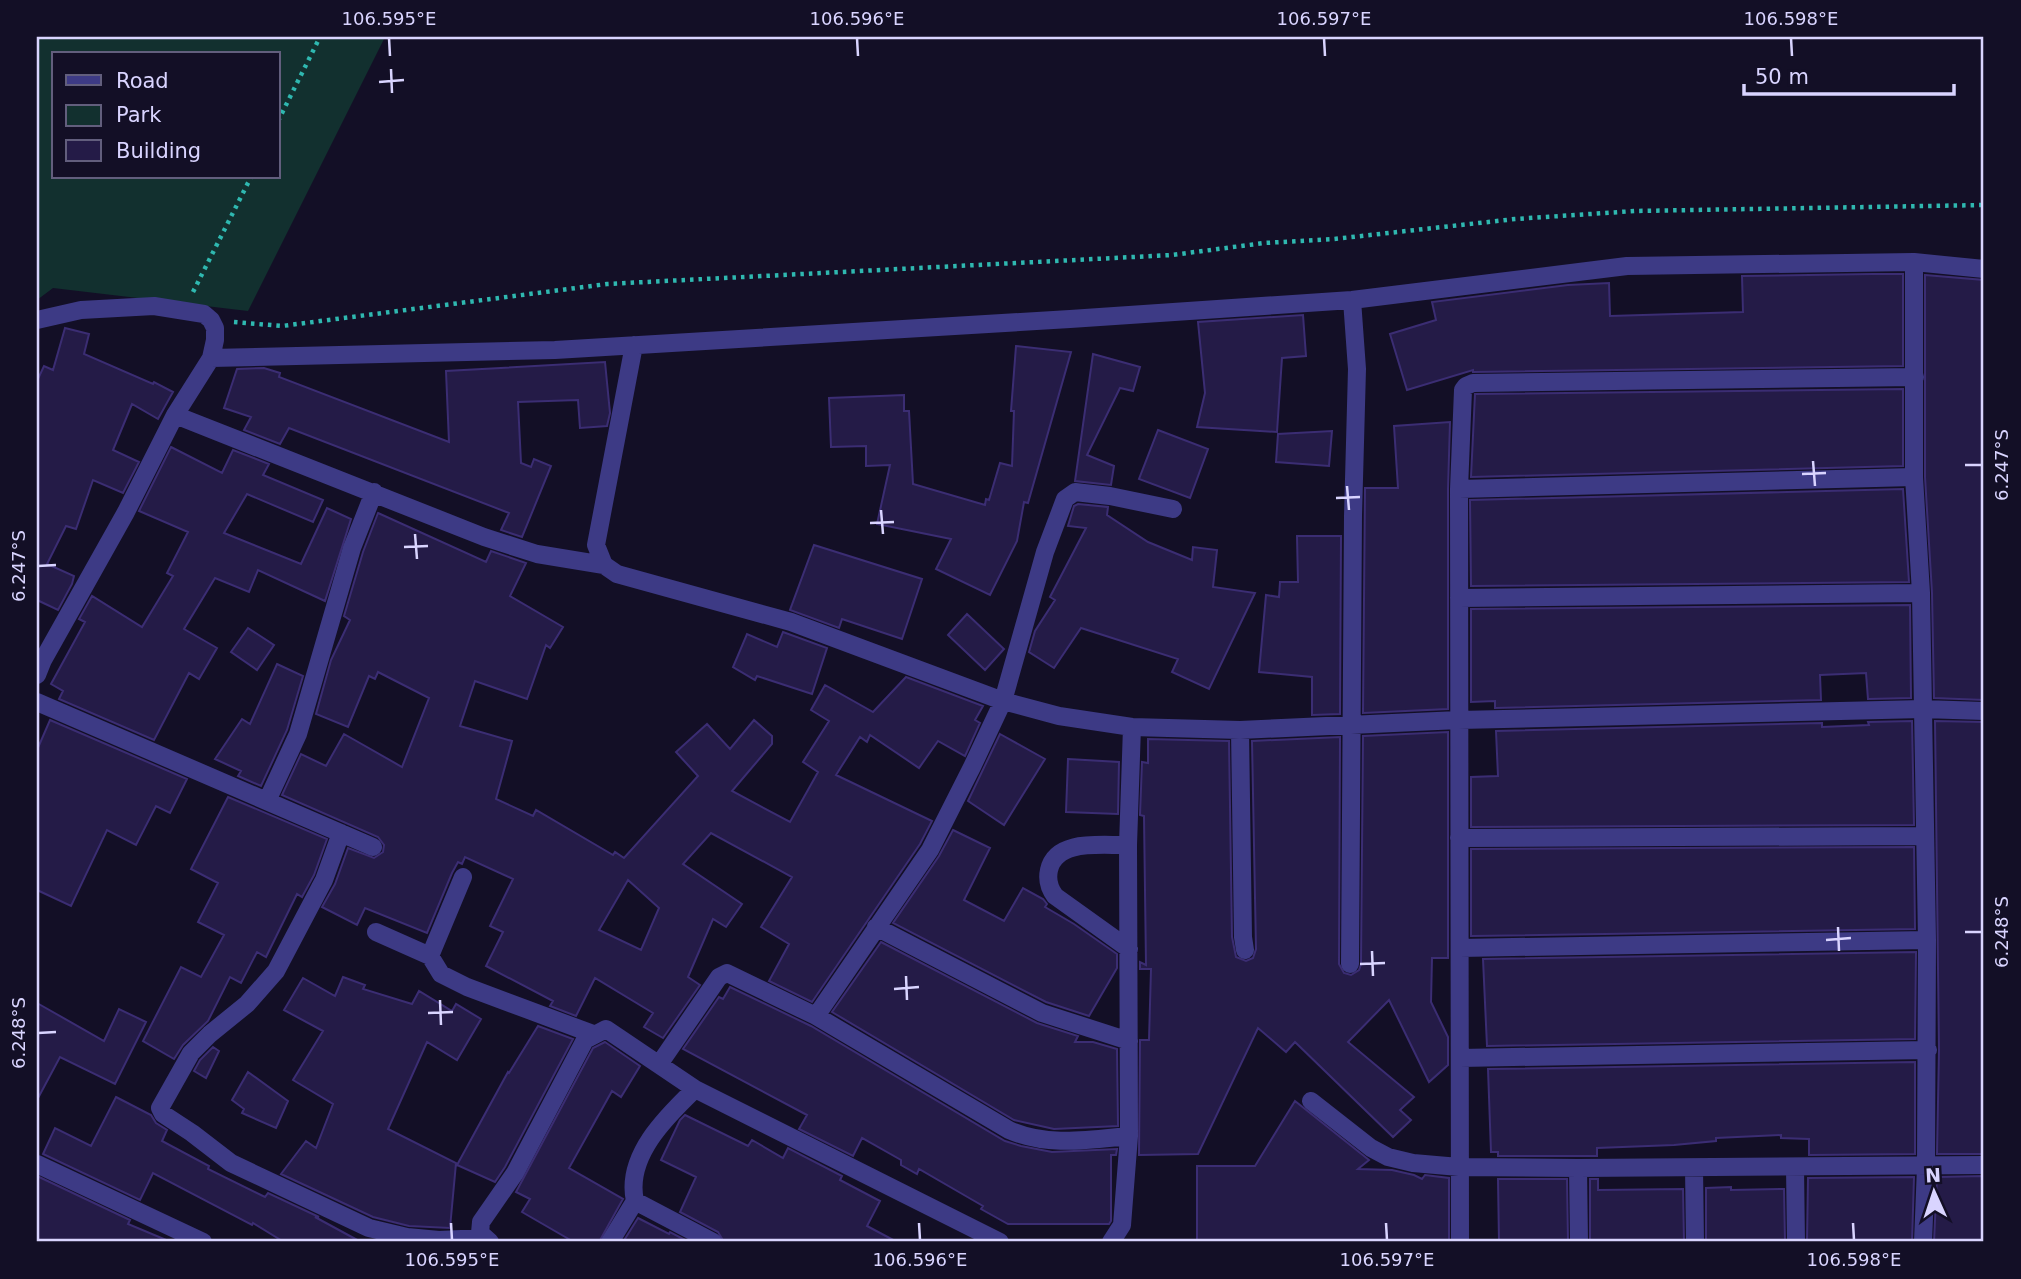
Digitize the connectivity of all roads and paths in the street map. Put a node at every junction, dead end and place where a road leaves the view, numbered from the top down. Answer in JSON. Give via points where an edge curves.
{"nodes":[{"id":1,"x":320,"y":37,"type":"edge"},
{"id":2,"x":280,"y":117,"type":"edge"},
{"id":3,"x":251,"y":178,"type":"edge"},
{"id":4,"x":1984,"y":205,"type":"edge"},
{"id":5,"x":1914,"y":262,"type":"junction"},
{"id":6,"x":1984,"y":269,"type":"edge"},
{"id":7,"x":1352,"y":300,"type":"junction"},
{"id":8,"x":183,"y":310,"type":"junction"},
{"id":9,"x":37,"y":320,"type":"edge"},
{"id":10,"x":211,"y":320,"type":"junction"},
{"id":11,"x":634,"y":345,"type":"junction"},
{"id":12,"x":211,"y":358,"type":"junction"},
{"id":13,"x":1915,"y":377,"type":"junction"},
{"id":14,"x":175,"y":415,"type":"junction"},
{"id":15,"x":1914,"y":477,"type":"junction"},
{"id":16,"x":1459,"y":489,"type":"junction"},
{"id":17,"x":374,"y":492,"type":"junction"},
{"id":18,"x":1173,"y":509,"type":"dead end"},
{"id":19,"x":604,"y":565,"type":"junction"},
{"id":20,"x":1921,"y":593,"type":"junction"},
{"id":21,"x":1459,"y":598,"type":"junction"},
{"id":22,"x":37,"y":675,"type":"edge"},
{"id":23,"x":1003,"y":701,"type":"junction"},
{"id":24,"x":37,"y":702,"type":"edge"},
{"id":25,"x":1923,"y":709,"type":"junction"},
{"id":26,"x":1984,"y":711,"type":"edge"},
{"id":27,"x":1459,"y":720,"type":"junction"},
{"id":28,"x":1350,"y":725,"type":"junction"},
{"id":29,"x":1132,"y":727,"type":"junction"},
{"id":30,"x":1240,"y":730,"type":"junction"},
{"id":31,"x":267,"y":801,"type":"junction"},
{"id":32,"x":341,"y":833,"type":"junction"},
{"id":33,"x":1925,"y":836,"type":"junction"},
{"id":34,"x":1459,"y":838,"type":"junction"},
{"id":35,"x":1128,"y":845,"type":"junction"},
{"id":36,"x":373,"y":847,"type":"dead end"},
{"id":37,"x":463,"y":877,"type":"dead end"},
{"id":38,"x":876,"y":927,"type":"junction"},
{"id":39,"x":376,"y":932,"type":"dead end"},
{"id":40,"x":1927,"y":940,"type":"junction"},
{"id":41,"x":1460,"y":948,"type":"junction"},
{"id":42,"x":1129,"y":949,"type":"junction"},
{"id":43,"x":1245,"y":950,"type":"dead end"},
{"id":44,"x":430,"y":956,"type":"junction"},
{"id":45,"x":1350,"y":964,"type":"dead end"},
{"id":46,"x":816,"y":1016,"type":"junction"},
{"id":47,"x":593,"y":1034,"type":"junction"},
{"id":48,"x":1129,"y":1041,"type":"junction"},
{"id":49,"x":1927,"y":1050,"type":"junction"},
{"id":50,"x":1460,"y":1058,"type":"junction"},
{"id":51,"x":660,"y":1063,"type":"junction"},
{"id":52,"x":695,"y":1089,"type":"junction"},
{"id":53,"x":1311,"y":1101,"type":"dead end"},
{"id":54,"x":1129,"y":1136,"type":"junction"},
{"id":55,"x":37,"y":1164,"type":"edge"},
{"id":56,"x":1984,"y":1165,"type":"edge"},
{"id":57,"x":1459,"y":1167,"type":"junction"},
{"id":58,"x":1694,"y":1167,"type":"junction"},
{"id":59,"x":1795,"y":1167,"type":"junction"},
{"id":60,"x":1926,"y":1167,"type":"junction"},
{"id":61,"x":1578,"y":1168,"type":"junction"},
{"id":62,"x":635,"y":1201,"type":"junction"},
{"id":63,"x":487,"y":1240,"type":"edge"},
{"id":64,"x":203,"y":1242,"type":"edge"},
{"id":65,"x":610,"y":1242,"type":"edge"},
{"id":66,"x":713,"y":1242,"type":"edge"},
{"id":67,"x":1000,"y":1242,"type":"edge"},
{"id":68,"x":1111,"y":1242,"type":"edge"},
{"id":69,"x":1460,"y":1242,"type":"edge"},
{"id":70,"x":1579,"y":1242,"type":"edge"},
{"id":71,"x":1695,"y":1242,"type":"edge"},
{"id":72,"x":1796,"y":1242,"type":"edge"},
{"id":73,"x":1923,"y":1242,"type":"edge"}],
"edges":[{"from":1,"to":2,"type":"path"},
{"from":3,"to":8,"type":"path"},
{"from":4,"to":10,"type":"path","via":[[1635,211],[1172,255],[607,284],[282,326]]},
{"from":5,"to":6,"type":"street"},
{"from":5,"to":7,"type":"street","via":[[1627,266]]},
{"from":5,"to":13,"type":"street"},
{"from":7,"to":11,"type":"street"},
{"from":7,"to":28,"type":"street","via":[[1357,369]]},
{"from":8,"to":9,"type":"street","via":[[154,306],[81,310]]},
{"from":8,"to":10,"type":"street"},
{"from":10,"to":12,"type":"street","via":[[215,328]]},
{"from":11,"to":12,"type":"street"},
{"from":11,"to":19,"type":"street","via":[[596,545]]},
{"from":12,"to":14,"type":"street"},
{"from":13,"to":15,"type":"street"},
{"from":13,"to":16,"type":"street","via":[[1469,384],[1461,395]]},
{"from":14,"to":17,"type":"street"},
{"from":14,"to":22,"type":"street"},
{"from":15,"to":16,"type":"street"},
{"from":15,"to":20,"type":"street"},
{"from":16,"to":21,"type":"street"},
{"from":17,"to":19,"type":"street","via":[[537,554]]},
{"from":17,"to":31,"type":"street","via":[[344,574],[298,733]]},
{"from":18,"to":23,"type":"street","via":[[1110,496],[1075,492],[1068,496],[1045,552]]},
{"from":19,"to":23,"type":"street","via":[[617,574],[791,622]]},
{"from":20,"to":21,"type":"street"},
{"from":20,"to":25,"type":"street"},
{"from":21,"to":27,"type":"street"},
{"from":23,"to":29,"type":"street","via":[[1059,716]]},
{"from":23,"to":38,"type":"street","via":[[930,850]]},
{"from":24,"to":31,"type":"street"},
{"from":25,"to":26,"type":"street"},
{"from":25,"to":27,"type":"street"},
{"from":25,"to":33,"type":"street"},
{"from":27,"to":28,"type":"street"},
{"from":27,"to":34,"type":"street"},
{"from":28,"to":30,"type":"street"},
{"from":28,"to":45,"type":"street"},
{"from":29,"to":30,"type":"street"},
{"from":29,"to":35,"type":"street"},
{"from":30,"to":43,"type":"street"},
{"from":31,"to":32,"type":"street"},
{"from":32,"to":36,"type":"street"},
{"from":32,"to":63,"type":"street","via":[[324,880],[276,971],[191,1054],[160,1108],[231,1163],[369,1228],[407,1237]]},
{"from":33,"to":34,"type":"street"},
{"from":33,"to":40,"type":"street"},
{"from":34,"to":41,"type":"street"},
{"from":35,"to":42,"type":"street"},
{"from":35,"to":42,"type":"street","via":[[1060,851],[1048,877],[1055,896]]},
{"from":37,"to":44,"type":"street"},
{"from":38,"to":46,"type":"street"},
{"from":38,"to":48,"type":"street","via":[[1042,1013]]},
{"from":39,"to":44,"type":"street"},
{"from":40,"to":41,"type":"street"},
{"from":40,"to":49,"type":"street"},
{"from":41,"to":50,"type":"street"},
{"from":42,"to":48,"type":"street"},
{"from":44,"to":47,"type":"street","via":[[441,974],[467,987]]},
{"from":46,"to":51,"type":"street","via":[[724,973]]},
{"from":46,"to":54,"type":"street","via":[[1028,1138],[1076,1142]]},
{"from":47,"to":51,"type":"street","via":[[606,1029]]},
{"from":47,"to":63,"type":"street","via":[[585,1040],[515,1173],[481,1222],[480,1233]]},
{"from":48,"to":54,"type":"street"},
{"from":49,"to":50,"type":"street"},
{"from":49,"to":60,"type":"street"},
{"from":50,"to":57,"type":"street"},
{"from":51,"to":52,"type":"street"},
{"from":52,"to":62,"type":"street","via":[[664,1118],[647,1144],[635,1180]]},
{"from":52,"to":67,"type":"street"},
{"from":53,"to":57,"type":"street","via":[[1388,1157]]},
{"from":54,"to":68,"type":"street","via":[[1122,1225]]},
{"from":55,"to":64,"type":"street"},
{"from":56,"to":60,"type":"street"},
{"from":57,"to":61,"type":"street"},
{"from":57,"to":69,"type":"street"},
{"from":58,"to":59,"type":"street"},
{"from":58,"to":61,"type":"street"},
{"from":58,"to":71,"type":"street"},
{"from":59,"to":60,"type":"street"},
{"from":59,"to":72,"type":"street"},
{"from":60,"to":73,"type":"street"},
{"from":61,"to":70,"type":"street"},
{"from":62,"to":65,"type":"street"},
{"from":62,"to":66,"type":"street"}]}
